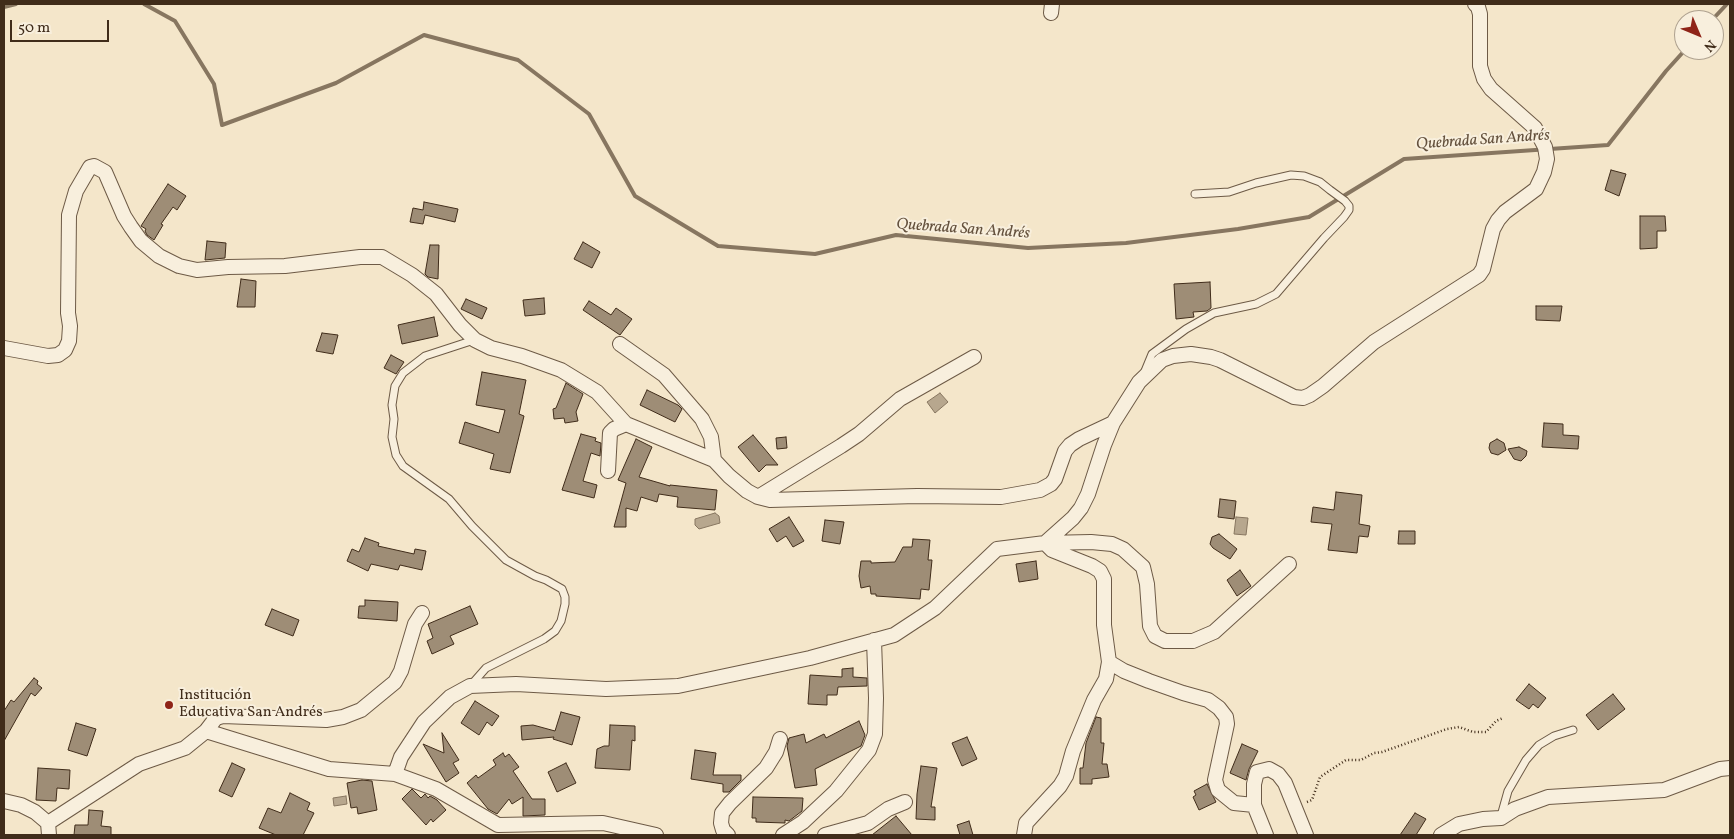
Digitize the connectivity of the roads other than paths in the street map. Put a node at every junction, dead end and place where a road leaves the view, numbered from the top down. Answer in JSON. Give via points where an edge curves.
{"nodes":[{"id":1,"x":1475,"y":4,"type":"edge"},
{"id":2,"x":1195,"y":194,"type":"dead end"},
{"id":3,"x":474,"y":340,"type":"junction"},
{"id":4,"x":620,"y":344,"type":"dead end"},
{"id":5,"x":4,"y":348,"type":"edge"},
{"id":6,"x":974,"y":357,"type":"dead end"},
{"id":7,"x":1139,"y":382,"type":"junction"},
{"id":8,"x":1113,"y":423,"type":"junction"},
{"id":9,"x":626,"y":424,"type":"junction"},
{"id":10,"x":714,"y":460,"type":"junction"},
{"id":11,"x":608,"y":471,"type":"dead end"},
{"id":12,"x":758,"y":497,"type":"junction"},
{"id":13,"x":1044,"y":543,"type":"junction"},
{"id":14,"x":1289,"y":564,"type":"dead end"},
{"id":15,"x":422,"y":613,"type":"dead end"},
{"id":16,"x":874,"y":640,"type":"junction"},
{"id":17,"x":1109,"y":662,"type":"junction"},
{"id":18,"x":470,"y":686,"type":"junction"},
{"id":19,"x":1573,"y":730,"type":"dead end"},
{"id":20,"x":206,"y":731,"type":"junction"},
{"id":21,"x":780,"y":739,"type":"dead end"},
{"id":22,"x":1730,"y":768,"type":"edge"},
{"id":23,"x":395,"y":774,"type":"junction"},
{"id":24,"x":4,"y":801,"type":"edge"},
{"id":25,"x":905,"y":802,"type":"dead end"},
{"id":26,"x":1254,"y":805,"type":"junction"},
{"id":27,"x":1500,"y":818,"type":"junction"},
{"id":28,"x":48,"y":829,"type":"edge"},
{"id":29,"x":656,"y":835,"type":"edge"},
{"id":30,"x":728,"y":835,"type":"edge"},
{"id":31,"x":783,"y":835,"type":"edge"},
{"id":32,"x":825,"y":835,"type":"edge"},
{"id":33,"x":1024,"y":835,"type":"edge"},
{"id":34,"x":1266,"y":835,"type":"edge"},
{"id":35,"x":1306,"y":835,"type":"edge"},
{"id":36,"x":1441,"y":835,"type":"edge"}],
"edges":[{"from":1,"to":7,"type":"street","via":[[1480,14],[1480,66],[1484,79],[1535,128],[1546,153],[1544,172],[1536,189],[1505,212],[1493,228],[1479,275],[1374,342],[1303,398],[1294,397],[1220,360],[1191,354],[1162,360]]},
{"from":2,"to":7,"type":"lane","via":[[1229,192],[1256,183],[1304,176],[1334,192],[1345,201],[1349,210],[1276,294],[1256,304],[1214,313],[1186,329],[1152,354]]},
{"from":3,"to":5,"type":"street","via":[[436,294],[382,257],[197,270],[179,266],[159,256],[137,236],[124,216],[105,172],[94,166],[90,167],[76,191],[69,215],[70,341],[58,355]]},
{"from":3,"to":9,"type":"street","via":[[561,370],[597,392]]},
{"from":3,"to":18,"type":"lane","via":[[425,356],[404,373],[395,386],[392,437],[396,455],[404,466],[449,499],[506,560],[562,590],[565,604],[555,631],[486,668]]},
{"from":4,"to":10,"type":"street","via":[[664,375],[702,419],[711,437]]},
{"from":6,"to":12,"type":"street","via":[[900,399],[859,434]]},
{"from":7,"to":8,"type":"street"},
{"from":8,"to":12,"type":"street","via":[[1070,445],[1055,479],[1040,490],[1001,497],[770,500]]},
{"from":8,"to":13,"type":"street","via":[[1081,508]]},
{"from":9,"to":10,"type":"street"},
{"from":9,"to":11,"type":"street","via":[[610,433]]},
{"from":10,"to":12,"type":"street","via":[[729,476]]},
{"from":13,"to":14,"type":"street","via":[[1091,542],[1112,544],[1123,549],[1143,567],[1148,584],[1150,626],[1155,636],[1165,641],[1194,641],[1214,632]]},
{"from":13,"to":16,"type":"street","via":[[997,549],[936,608],[894,634]]},
{"from":13,"to":17,"type":"street","via":[[1052,550],[1100,571],[1104,579],[1104,625]]},
{"from":15,"to":20,"type":"street","via":[[415,624],[395,682],[361,710],[326,720],[223,716],[216,718]]},
{"from":16,"to":18,"type":"street","via":[[810,658],[678,686],[606,689],[516,684]]},
{"from":16,"to":31,"type":"street","via":[[875,734],[870,750],[836,791],[803,822]]},
{"from":17,"to":26,"type":"street","via":[[1134,675],[1208,700],[1219,708],[1227,724],[1215,780],[1218,790],[1234,802]]},
{"from":17,"to":33,"type":"street","via":[[1106,679],[1094,700],[1066,776],[1026,823]]},
{"from":18,"to":23,"type":"street","via":[[450,697],[424,722],[401,757]]},
{"from":19,"to":27,"type":"lane","via":[[1554,736],[1532,752],[1508,791]]},
{"from":20,"to":23,"type":"street","via":[[329,768]]},
{"from":20,"to":28,"type":"street","via":[[185,748],[139,764]]},
{"from":21,"to":30,"type":"street","via":[[766,768],[722,813],[721,823]]},
{"from":22,"to":27,"type":"street","via":[[1664,790],[1548,797]]},
{"from":23,"to":29,"type":"street","via":[[436,789],[498,825],[603,823]]},
{"from":24,"to":28,"type":"street","via":[[35,812]]},
{"from":25,"to":32,"type":"street","via":[[868,823]]},
{"from":26,"to":34,"type":"street"},
{"from":26,"to":35,"type":"street","via":[[1257,772],[1269,770],[1278,774],[1285,783]]},
{"from":27,"to":36,"type":"street","via":[[1459,824]]}]}
